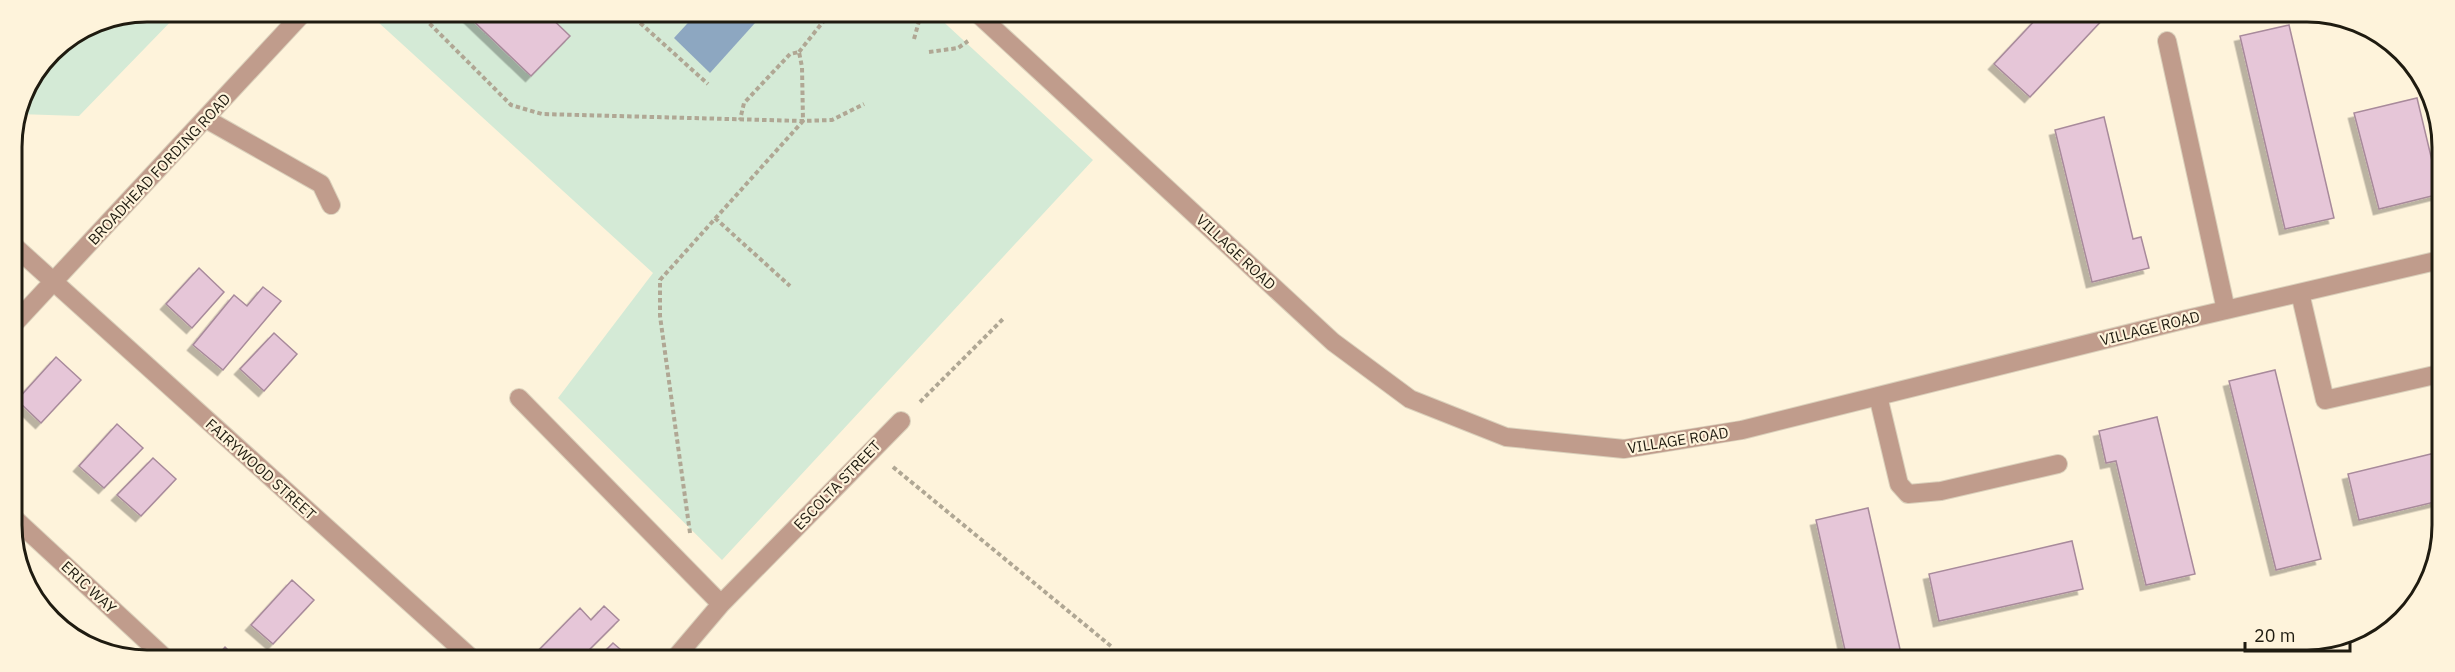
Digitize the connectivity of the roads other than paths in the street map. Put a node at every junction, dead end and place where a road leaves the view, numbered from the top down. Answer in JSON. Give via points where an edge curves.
{"nodes":[{"id":1,"x":295,"y":22,"type":"edge"},
{"id":2,"x":986,"y":22,"type":"edge"},
{"id":3,"x":2167,"y":41,"type":"dead end"},
{"id":4,"x":206,"y":118,"type":"junction"},
{"id":5,"x":331,"y":205,"type":"dead end"},
{"id":6,"x":23,"y":254,"type":"edge"},
{"id":7,"x":2432,"y":262,"type":"edge"},
{"id":8,"x":53,"y":282,"type":"junction"},
{"id":9,"x":2300,"y":293,"type":"junction"},
{"id":10,"x":2226,"y":310,"type":"junction"},
{"id":11,"x":23,"y":315,"type":"edge"},
{"id":12,"x":2432,"y":376,"type":"edge"},
{"id":13,"x":1878,"y":396,"type":"junction"},
{"id":14,"x":519,"y":398,"type":"dead end"},
{"id":15,"x":901,"y":421,"type":"road end"},
{"id":16,"x":2058,"y":464,"type":"dead end"},
{"id":17,"x":22,"y":526,"type":"edge"},
{"id":18,"x":721,"y":604,"type":"junction"},
{"id":19,"x":157,"y":650,"type":"edge"},
{"id":20,"x":462,"y":650,"type":"edge"},
{"id":21,"x":682,"y":650,"type":"edge"}],
"edges":[{"from":1,"to":4,"type":"street","name":"BROADHEAD FORDING ROAD"},
{"from":2,"to":13,"type":"street","name":"VILLAGE ROAD","via":[[1333,342],[1410,399],[1506,437],[1624,449],[1742,430]]},
{"from":3,"to":10,"type":"street"},
{"from":4,"to":5,"type":"street","via":[[321,184]]},
{"from":4,"to":8,"type":"street","name":"BROADHEAD FORDING ROAD"},
{"from":6,"to":8,"type":"street","name":"FAIRYWOOD STREET"},
{"from":7,"to":9,"type":"street","name":"VILLAGE ROAD"},
{"from":8,"to":11,"type":"street","name":"BROADHEAD FORDING ROAD"},
{"from":8,"to":20,"type":"street","name":"FAIRYWOOD STREET"},
{"from":9,"to":10,"type":"street","name":"VILLAGE ROAD"},
{"from":9,"to":12,"type":"street","via":[[2325,400]]},
{"from":10,"to":13,"type":"street","name":"VILLAGE ROAD"},
{"from":13,"to":16,"type":"street","via":[[1899,484],[1908,494],[1941,491]]},
{"from":14,"to":18,"type":"street"},
{"from":15,"to":18,"type":"street","name":"ESCOLTA STREET"},
{"from":17,"to":19,"type":"street","name":"ERIC WAY"},
{"from":18,"to":21,"type":"street","name":"ESCOLTA STREET"}]}
